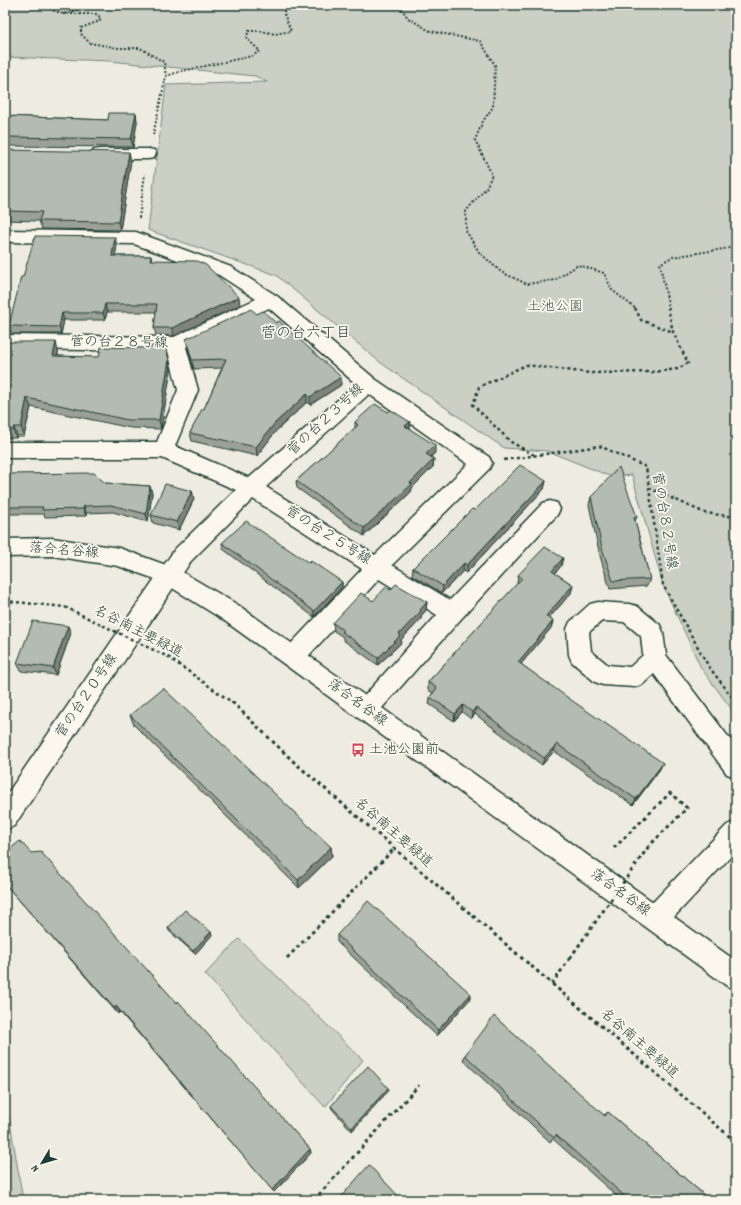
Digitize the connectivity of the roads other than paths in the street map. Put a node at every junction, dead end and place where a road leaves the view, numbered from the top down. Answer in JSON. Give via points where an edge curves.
{"nodes":[{"id":1,"x":85,"y":153,"type":"edge"},
{"id":2,"x":148,"y":154,"type":"road end"},
{"id":3,"x":7,"y":236,"type":"edge"},
{"id":4,"x":5,"y":255,"type":"edge"},
{"id":5,"x":271,"y":300,"type":"junction"},
{"id":6,"x":5,"y":342,"type":"edge"},
{"id":7,"x":176,"y":344,"type":"junction"},
{"id":8,"x":368,"y":384,"type":"junction"},
{"id":9,"x":5,"y":450,"type":"edge"},
{"id":10,"x":164,"y":450,"type":"junction"},
{"id":11,"x":251,"y":488,"type":"junction"},
{"id":12,"x":550,"y":509,"type":"dead end"},
{"id":13,"x":5,"y":548,"type":"edge"},
{"id":14,"x":378,"y":567,"type":"junction"},
{"id":15,"x":169,"y":575,"type":"junction"},
{"id":16,"x":452,"y":612,"type":"junction"},
{"id":17,"x":293,"y":657,"type":"junction"},
{"id":18,"x":655,"y":658,"type":"dead end"},
{"id":19,"x":366,"y":710,"type":"junction"},
{"id":20,"x":736,"y":766,"type":"edge"},
{"id":21,"x":5,"y":818,"type":"edge"},
{"id":22,"x":736,"y":833,"type":"edge"},
{"id":23,"x":655,"y":918,"type":"junction"},
{"id":24,"x":736,"y":977,"type":"edge"}],
"edges":[{"from":1,"to":2,"type":"street"},
{"from":3,"to":4,"type":"street"},
{"from":3,"to":5,"type":"street","name":"菅の台２３号線","via":[[136,238],[225,271]]},
{"from":5,"to":7,"type":"street","name":"菅の台２８号線"},
{"from":5,"to":8,"type":"street","name":"菅の台２３号線"},
{"from":6,"to":7,"type":"street","name":"菅の台２８号線"},
{"from":7,"to":10,"type":"street","via":[[188,390]]},
{"from":8,"to":11,"type":"street","name":"菅の台２３号線"},
{"from":8,"to":14,"type":"street","name":"菅の台２５号線","via":[[482,463]]},
{"from":9,"to":10,"type":"street","name":"菅の台２５号線"},
{"from":10,"to":11,"type":"street","name":"菅の台２５号線"},
{"from":11,"to":14,"type":"street","name":"菅の台２５号線"},
{"from":11,"to":15,"type":"street","name":"菅の台２３号線","via":[[183,555]]},
{"from":12,"to":16,"type":"street"},
{"from":13,"to":15,"type":"street","name":"落合名谷線","via":[[52,547],[85,551],[119,557]]},
{"from":14,"to":16,"type":"street"},
{"from":14,"to":17,"type":"street"},
{"from":15,"to":17,"type":"street","name":"落合名谷線","via":[[230,612]]},
{"from":15,"to":21,"type":"street","name":"菅の台２０号線"},
{"from":16,"to":19,"type":"street"},
{"from":17,"to":19,"type":"street","name":"落合名谷線"},
{"from":18,"to":20,"type":"street"},
{"from":19,"to":23,"type":"street","name":"落合名谷線"},
{"from":22,"to":23,"type":"street"},
{"from":23,"to":24,"type":"street","name":"落合名谷線"}]}
